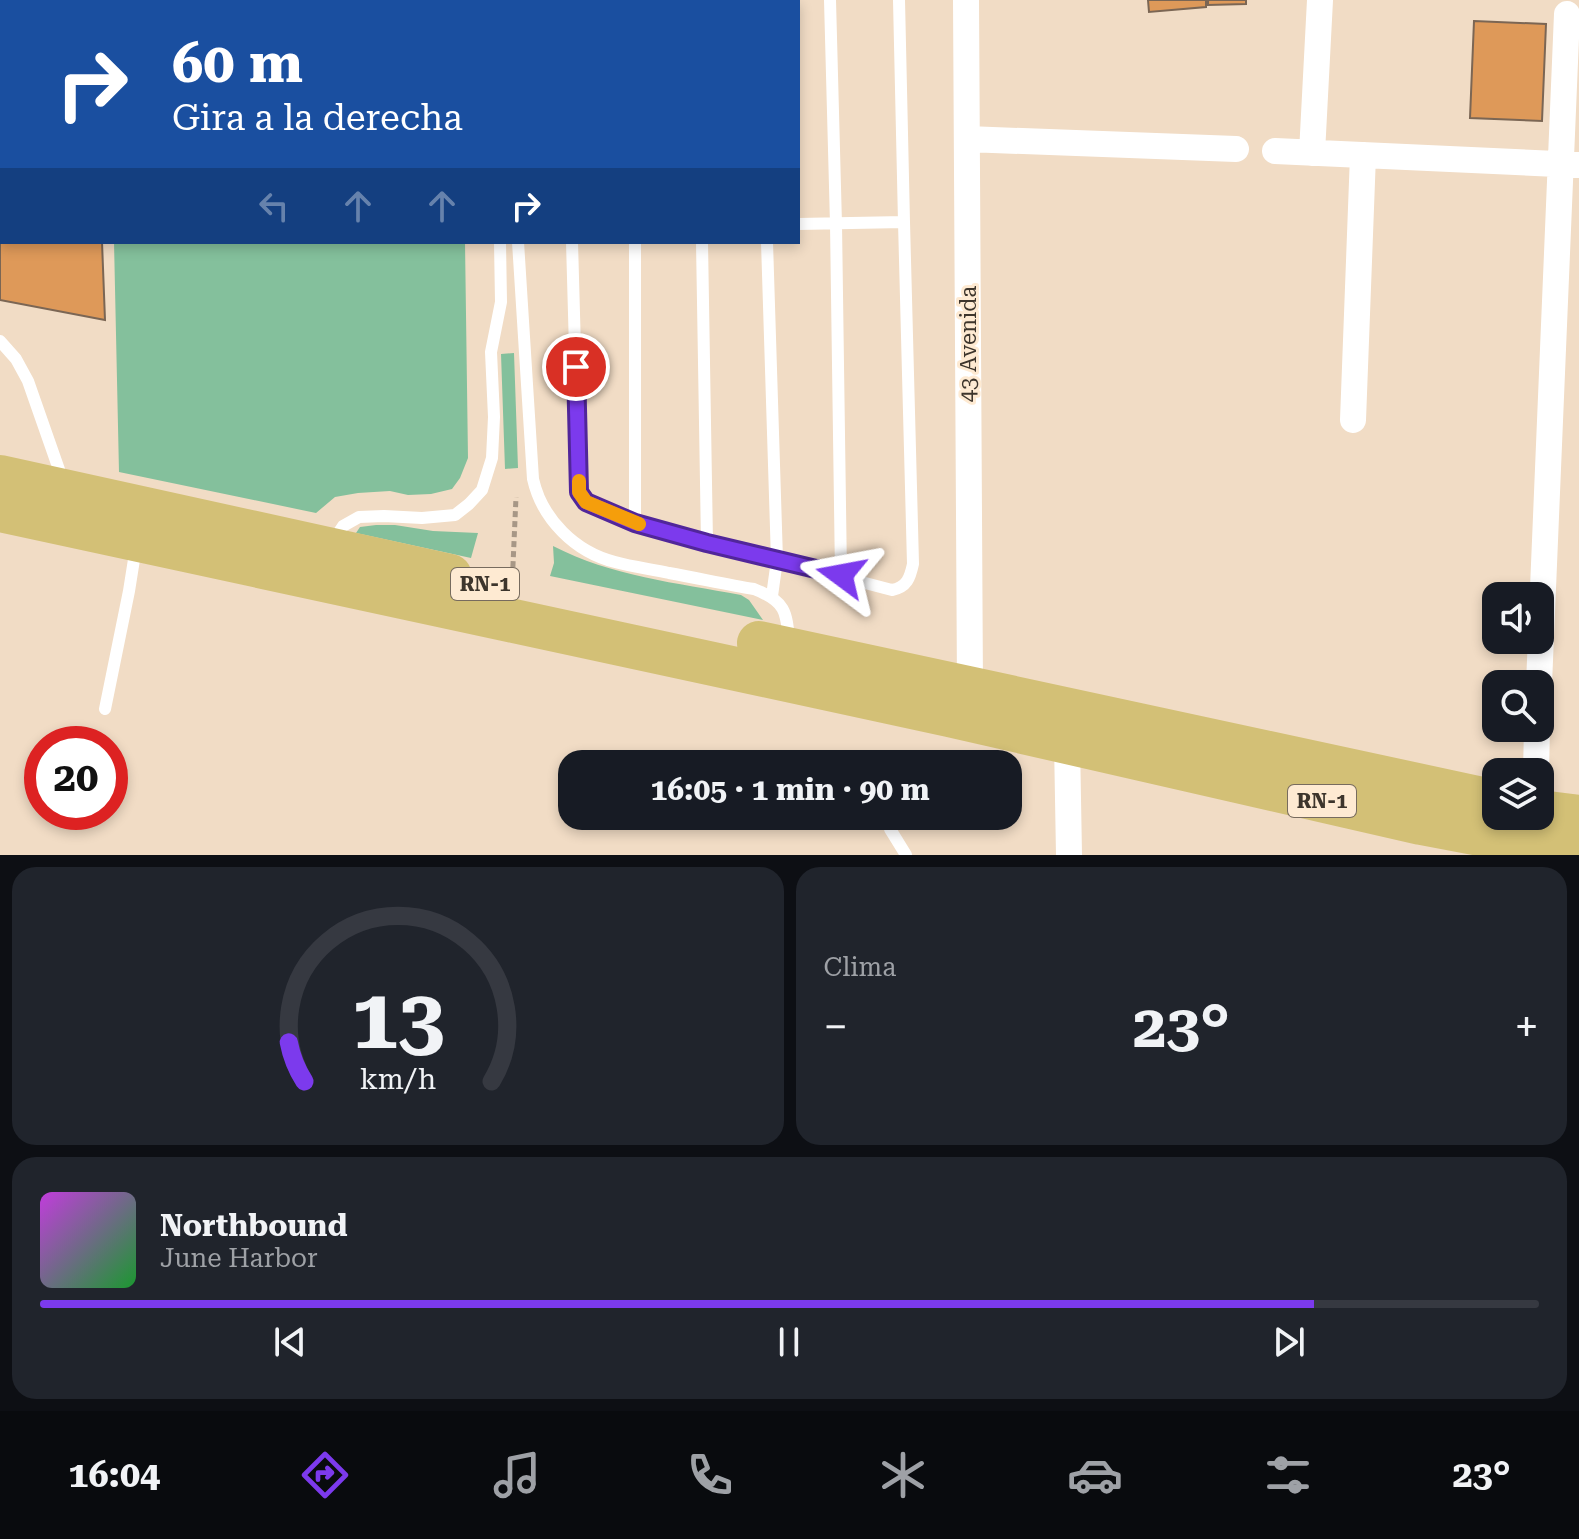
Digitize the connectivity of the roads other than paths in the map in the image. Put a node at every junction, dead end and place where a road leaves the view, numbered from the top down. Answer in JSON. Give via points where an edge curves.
{"nodes":[{"id":1,"x":830,"y":0,"type":"edge"},
{"id":2,"x":899,"y":0,"type":"edge"},
{"id":3,"x":966,"y":0,"type":"edge"},
{"id":4,"x":1320,"y":0,"type":"edge"},
{"id":5,"x":1567,"y":14,"type":"dead end"},
{"id":6,"x":967,"y":139,"type":"junction"},
{"id":7,"x":1236,"y":149,"type":"dead end"},
{"id":8,"x":1275,"y":151,"type":"dead end"},
{"id":9,"x":1312,"y":153,"type":"junction"},
{"id":10,"x":1363,"y":155,"type":"junction"},
{"id":11,"x":1570,"y":164,"type":"edge"},
{"id":12,"x":904,"y":222,"type":"junction"},
{"id":13,"x":800,"y":224,"type":"edge"},
{"id":14,"x":836,"y":224,"type":"junction"},
{"id":15,"x":500,"y":244,"type":"edge"},
{"id":16,"x":518,"y":244,"type":"edge"},
{"id":17,"x":572,"y":244,"type":"edge"},
{"id":18,"x":635,"y":244,"type":"edge"},
{"id":19,"x":702,"y":244,"type":"edge"},
{"id":20,"x":767,"y":244,"type":"edge"},
{"id":21,"x":0,"y":341,"type":"edge"},
{"id":22,"x":1353,"y":420,"type":"dead end"},
{"id":23,"x":67,"y":491,"type":"junction"},
{"id":24,"x":2,"y":492,"type":"edge"},
{"id":25,"x":635,"y":523,"type":"junction"},
{"id":26,"x":137,"y":539,"type":"junction"},
{"id":27,"x":707,"y":543,"type":"junction"},
{"id":28,"x":328,"y":549,"type":"junction"},
{"id":29,"x":777,"y":560,"type":"junction"},
{"id":30,"x":841,"y":575,"type":"junction"},
{"id":31,"x":772,"y":596,"type":"junction"},
{"id":32,"x":790,"y":650,"type":"junction"},
{"id":33,"x":1540,"y":670,"type":"edge"},
{"id":34,"x":970,"y":688,"type":"junction"},
{"id":35,"x":105,"y":709,"type":"dead end"},
{"id":36,"x":1067,"y":742,"type":"junction"},
{"id":37,"x":1482,"y":799,"type":"edge"},
{"id":38,"x":1554,"y":814,"type":"edge"},
{"id":39,"x":1579,"y":817,"type":"edge"},
{"id":40,"x":891,"y":830,"type":"edge"},
{"id":41,"x":1065,"y":848,"type":"edge"},
{"id":42,"x":1579,"y":850,"type":"edge"},
{"id":43,"x":906,"y":855,"type":"edge"}],
"edges":[{"from":1,"to":14,"type":"lane"},
{"from":2,"to":12,"type":"lane"},
{"from":3,"to":6,"type":"street","name":"43 Avenida"},
{"from":4,"to":9,"type":"street"},
{"from":5,"to":11,"type":"street"},
{"from":6,"to":7,"type":"street"},
{"from":6,"to":34,"type":"street","name":"43 Avenida"},
{"from":8,"to":9,"type":"street"},
{"from":9,"to":10,"type":"street"},
{"from":10,"to":11,"type":"street"},
{"from":10,"to":22,"type":"street"},
{"from":11,"to":33,"type":"street"},
{"from":12,"to":14,"type":"lane"},
{"from":12,"to":30,"type":"lane","via":[[913,564],[906,584],[892,590]]},
{"from":13,"to":14,"type":"lane"},
{"from":14,"to":30,"type":"lane"},
{"from":15,"to":28,"type":"lane","via":[[501,302],[491,352],[492,458],[482,490],[455,515],[359,517],[343,526]]},
{"from":16,"to":31,"type":"lane","via":[[533,479],[542,506],[574,542],[613,562]]},
{"from":17,"to":25,"type":"lane","via":[[579,492],[586,502]]},
{"from":18,"to":25,"type":"lane"},
{"from":19,"to":27,"type":"lane"},
{"from":20,"to":29,"type":"lane"},
{"from":21,"to":23,"type":"lane","via":[[28,381]]},
{"from":23,"to":24,"type":"highway","number":"RN-1"},
{"from":23,"to":28,"type":"highway","number":"RN-1"},
{"from":24,"to":26,"type":"highway","number":"RN-1"},
{"from":25,"to":27,"type":"lane"},
{"from":26,"to":35,"type":"lane"},
{"from":26,"to":36,"type":"highway","number":"RN-1"},
{"from":27,"to":29,"type":"lane"},
{"from":28,"to":32,"type":"highway","number":"RN-1"},
{"from":29,"to":30,"type":"lane"},
{"from":29,"to":31,"type":"lane"},
{"from":31,"to":32,"type":"lane","via":[[787,618]]},
{"from":32,"to":34,"type":"highway","number":"RN-1"},
{"from":34,"to":37,"type":"highway","number":"RN-1"},
{"from":36,"to":41,"type":"street"},
{"from":36,"to":42,"type":"highway","number":"RN-1","via":[[1421,823]]},
{"from":38,"to":39,"type":"highway"},
{"from":40,"to":43,"type":"lane"}]}
